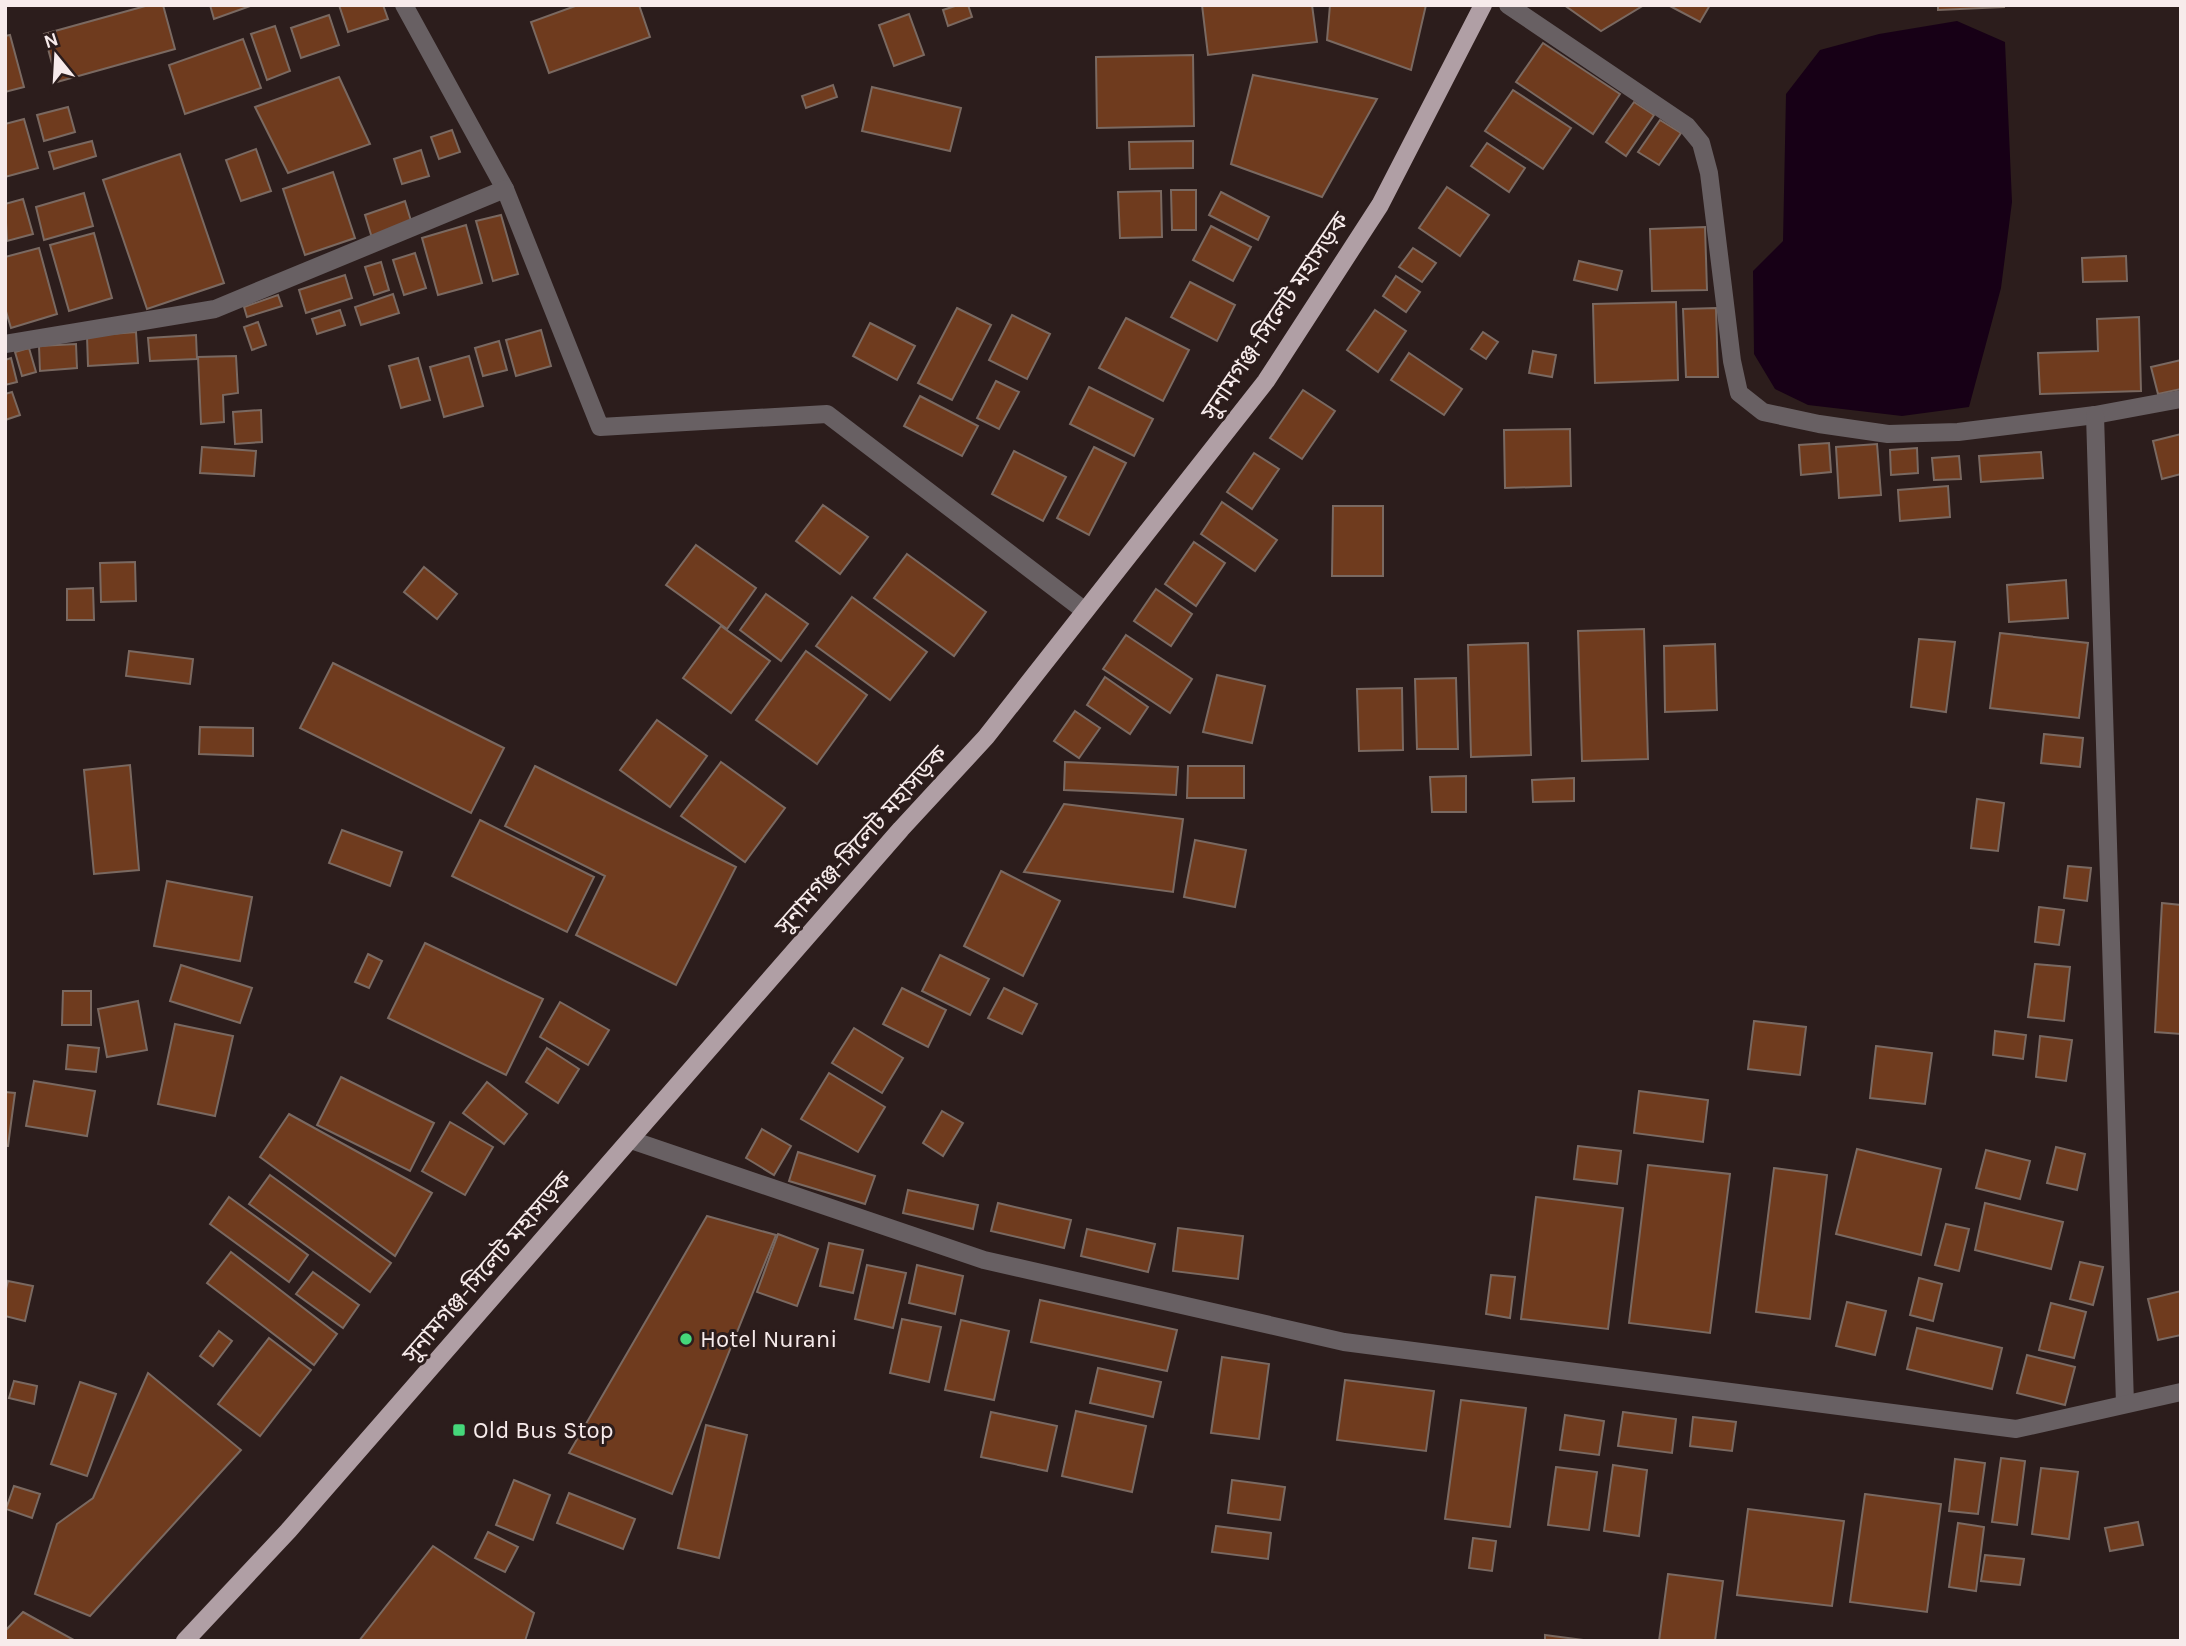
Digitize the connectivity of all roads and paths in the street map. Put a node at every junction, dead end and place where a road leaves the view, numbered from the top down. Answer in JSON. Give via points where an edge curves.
{"nodes":[{"id":1,"x":404,"y":5,"type":"edge"},
{"id":2,"x":1483,"y":5,"type":"edge"},
{"id":3,"x":1508,"y":5,"type":"edge"},
{"id":4,"x":505,"y":189,"type":"junction"},
{"id":5,"x":5,"y":344,"type":"edge"},
{"id":6,"x":2181,"y":399,"type":"edge"},
{"id":7,"x":2095,"y":415,"type":"junction"},
{"id":8,"x":1085,"y":611,"type":"junction"},
{"id":9,"x":631,"y":1140,"type":"junction"},
{"id":10,"x":2181,"y":1392,"type":"edge"},
{"id":11,"x":2125,"y":1404,"type":"junction"},
{"id":12,"x":185,"y":1641,"type":"edge"}],
"edges":[{"from":1,"to":4,"type":"street"},
{"from":2,"to":8,"type":"main road","name":"সুনামগঞ্জ-সিলেট মহাসড়ক","via":[[1380,205],[1266,381]]},
{"from":3,"to":7,"type":"street","via":[[1687,126],[1701,143],[1739,393],[1763,412],[1888,434],[1958,432]]},
{"from":4,"to":5,"type":"street","via":[[215,309]]},
{"from":4,"to":8,"type":"street","via":[[600,427],[827,414]]},
{"from":6,"to":7,"type":"street"},
{"from":7,"to":11,"type":"street"},
{"from":8,"to":9,"type":"main road","name":"সুনামগঞ্জ-সিলেট মহাসড়ক","via":[[986,737]]},
{"from":9,"to":11,"type":"street","via":[[984,1260],[1344,1342],[2016,1429]]},
{"from":9,"to":12,"type":"main road","name":"সুনামগঞ্জ-সিলেট মহাসড়ক","via":[[289,1530]]},
{"from":10,"to":11,"type":"street"}]}
